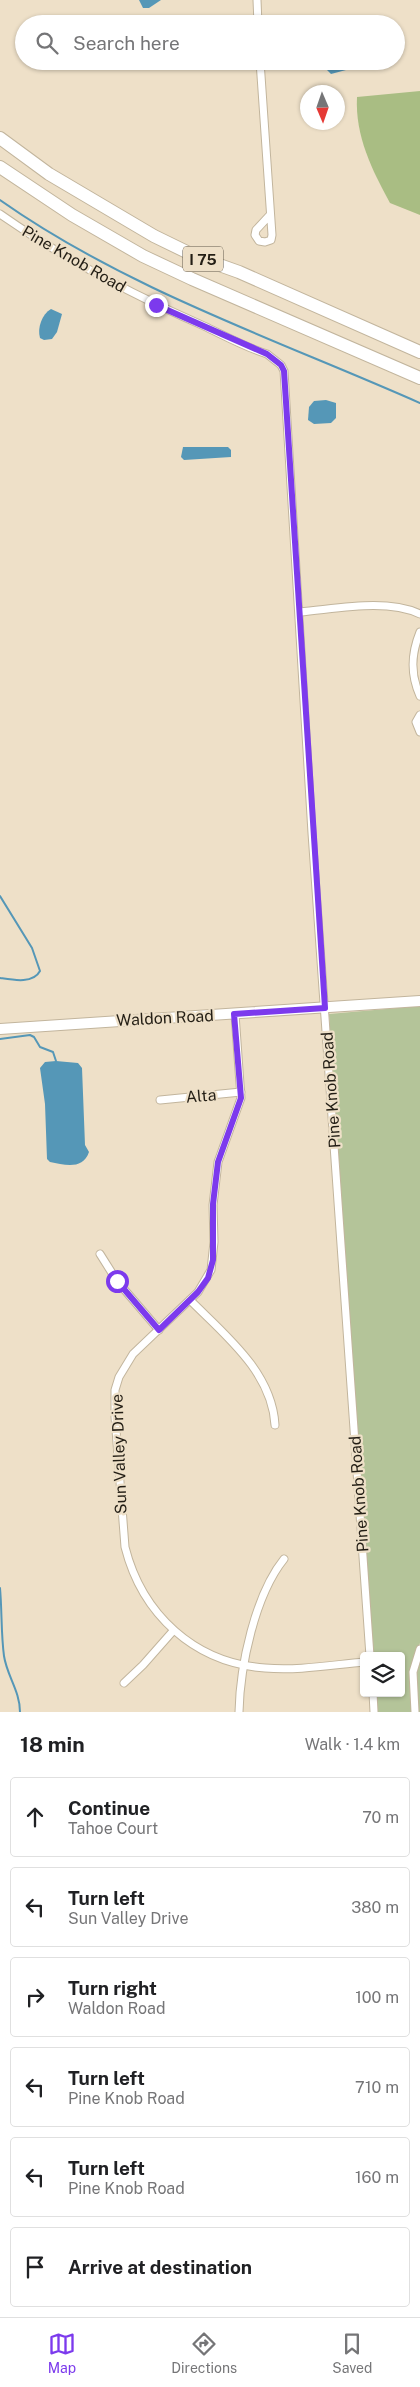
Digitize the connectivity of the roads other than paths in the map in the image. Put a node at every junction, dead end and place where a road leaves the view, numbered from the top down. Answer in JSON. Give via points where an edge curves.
{"nodes":[{"id":1,"x":257,"y":0,"type":"edge"},
{"id":2,"x":258,"y":15,"type":"edge"},
{"id":3,"x":261,"y":70,"type":"edge"},
{"id":4,"x":0,"y":138,"type":"edge"},
{"id":5,"x":0,"y":167,"type":"edge"},
{"id":6,"x":0,"y":214,"type":"edge"},
{"id":7,"x":269,"y":216,"type":"dead end"},
{"id":8,"x":420,"y":352,"type":"edge"},
{"id":9,"x":420,"y":378,"type":"edge"},
{"id":10,"x":300,"y":612,"type":"junction"},
{"id":11,"x":420,"y":614,"type":"edge"},
{"id":12,"x":420,"y":632,"type":"edge"},
{"id":13,"x":420,"y":696,"type":"edge"},
{"id":14,"x":420,"y":715,"type":"edge"},
{"id":15,"x":420,"y":732,"type":"edge"},
{"id":16,"x":420,"y":1001,"type":"edge"},
{"id":17,"x":325,"y":1008,"type":"junction"},
{"id":18,"x":234,"y":1014,"type":"junction"},
{"id":19,"x":0,"y":1029,"type":"edge"},
{"id":20,"x":241,"y":1092,"type":"junction"},
{"id":21,"x":160,"y":1100,"type":"dead end"},
{"id":22,"x":100,"y":1254,"type":"dead end"},
{"id":23,"x":190,"y":1300,"type":"junction"},
{"id":24,"x":159,"y":1330,"type":"junction"},
{"id":25,"x":275,"y":1425,"type":"dead end"},
{"id":26,"x":284,"y":1559,"type":"dead end"},
{"id":27,"x":173,"y":1631,"type":"junction"},
{"id":28,"x":420,"y":1649,"type":"edge"},
{"id":29,"x":370,"y":1652,"type":"edge"},
{"id":30,"x":360,"y":1662,"type":"edge"},
{"id":31,"x":244,"y":1666,"type":"junction"},
{"id":32,"x":124,"y":1683,"type":"dead end"},
{"id":33,"x":373,"y":1697,"type":"edge"},
{"id":34,"x":239,"y":1712,"type":"edge"},
{"id":35,"x":374,"y":1712,"type":"edge"},
{"id":36,"x":415,"y":1712,"type":"edge"}],
"edges":[{"from":1,"to":2,"type":"street"},
{"from":3,"to":7,"type":"street"},
{"from":4,"to":8,"type":"highway","number":"I 75","via":[[66,185],[154,236]]},
{"from":5,"to":9,"type":"highway","number":"I 75","via":[[72,216],[143,256]]},
{"from":6,"to":10,"type":"street","name":"Pine Knob Road","via":[[106,279],[267,354],[281,365],[285,382]]},
{"from":10,"to":11,"type":"street","via":[[392,605]]},
{"from":10,"to":17,"type":"street","name":"Pine Knob Road"},
{"from":12,"to":13,"type":"street","via":[[412,659]]},
{"from":14,"to":15,"type":"street","via":[[416,722]]},
{"from":16,"to":17,"type":"street","name":"Waldon Road"},
{"from":17,"to":18,"type":"street","name":"Waldon Road"},
{"from":17,"to":29,"type":"street","name":"Pine Knob Road"},
{"from":18,"to":19,"type":"street","name":"Waldon Road"},
{"from":18,"to":20,"type":"street","name":"Sun Valley Drive"},
{"from":20,"to":21,"type":"street","name":"Alta"},
{"from":20,"to":23,"type":"street","name":"Sun Valley Drive","via":[[218,1162],[213,1204],[212,1265],[208,1278]]},
{"from":22,"to":24,"type":"street","via":[[117,1281]]},
{"from":23,"to":24,"type":"street","name":"Sun Valley Drive"},
{"from":23,"to":25,"type":"street","via":[[261,1379],[274,1407]]},
{"from":24,"to":27,"type":"street","name":"Sun Valley Drive","via":[[133,1354],[119,1377],[114,1417],[123,1528],[130,1566],[154,1609]]},
{"from":26,"to":31,"type":"street","via":[[262,1599]]},
{"from":27,"to":31,"type":"street","name":"Sun Valley Drive","via":[[202,1651]]},
{"from":27,"to":32,"type":"street"},
{"from":28,"to":36,"type":"street","via":[[413,1672]]},
{"from":30,"to":31,"type":"street","name":"Sun Valley Drive","via":[[295,1668]]},
{"from":31,"to":34,"type":"street"},
{"from":33,"to":35,"type":"street"}]}
